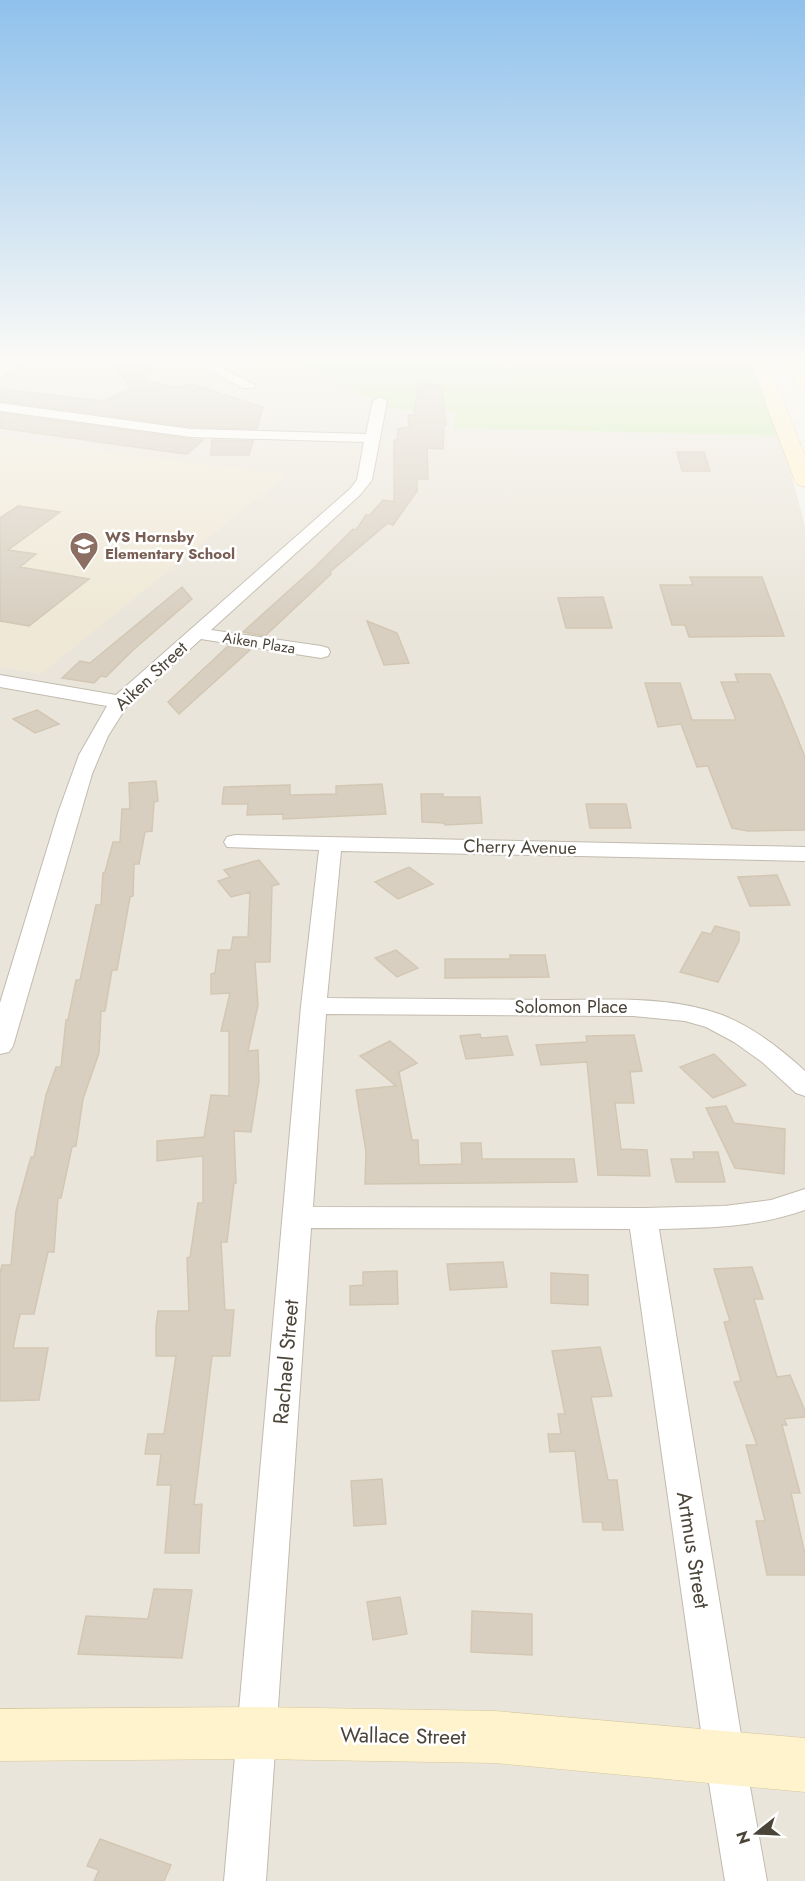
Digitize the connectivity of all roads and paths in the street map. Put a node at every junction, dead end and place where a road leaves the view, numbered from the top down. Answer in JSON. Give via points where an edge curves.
{"nodes":[{"id":1,"x":371,"y":444,"type":"edge"},
{"id":2,"x":791,"y":444,"type":"edge"},
{"id":3,"x":804,"y":475,"type":"edge"},
{"id":4,"x":198,"y":633,"type":"junction"},
{"id":5,"x":321,"y":652,"type":"dead end"},
{"id":6,"x":0,"y":681,"type":"edge"},
{"id":7,"x":120,"y":702,"type":"junction"},
{"id":8,"x":235,"y":842,"type":"dead end"},
{"id":9,"x":331,"y":843,"type":"junction"},
{"id":10,"x":805,"y":854,"type":"edge"},
{"id":11,"x":8,"y":993,"type":"edge"},
{"id":12,"x":314,"y":1005,"type":"junction"},
{"id":13,"x":0,"y":1046,"type":"edge"},
{"id":14,"x":805,"y":1087,"type":"edge"},
{"id":15,"x":805,"y":1199,"type":"edge"},
{"id":16,"x":297,"y":1217,"type":"junction"},
{"id":17,"x":643,"y":1219,"type":"junction"},
{"id":18,"x":256,"y":1733,"type":"junction"},
{"id":19,"x":0,"y":1734,"type":"edge"},
{"id":20,"x":725,"y":1759,"type":"junction"},
{"id":21,"x":805,"y":1765,"type":"edge"},
{"id":22,"x":244,"y":1881,"type":"edge"},
{"id":23,"x":746,"y":1881,"type":"edge"}],
"edges":[{"from":1,"to":4,"type":"street","name":"Aiken Street","via":[[364,480],[355,492]]},
{"from":2,"to":3,"type":"main road"},
{"from":4,"to":5,"type":"street","name":"Aiken Plaza"},
{"from":4,"to":7,"type":"street","name":"Aiken Street"},
{"from":6,"to":7,"type":"street"},
{"from":7,"to":11,"type":"street","name":"Aiken Street","via":[[93,745]]},
{"from":8,"to":9,"type":"street","name":"Cherry Avenue"},
{"from":9,"to":10,"type":"street","name":"Cherry Avenue"},
{"from":9,"to":12,"type":"street","name":"Rachael Street"},
{"from":11,"to":13,"type":"street","name":"Aiken Street"},
{"from":12,"to":14,"type":"street","name":"Solomon Place","via":[[681,1011],[718,1022]]},
{"from":12,"to":16,"type":"street","name":"Rachael Street"},
{"from":15,"to":17,"type":"street","via":[[744,1216]]},
{"from":16,"to":17,"type":"street"},
{"from":16,"to":18,"type":"street","name":"Rachael Street"},
{"from":17,"to":20,"type":"street","name":"Artmus Street"},
{"from":18,"to":19,"type":"main road","name":"Wallace Street"},
{"from":18,"to":20,"type":"main road","name":"Wallace Street","via":[[495,1737]]},
{"from":18,"to":22,"type":"street","name":"Rachael Street"},
{"from":20,"to":21,"type":"main road","name":"Wallace Street"},
{"from":20,"to":23,"type":"street","name":"Artmus Street"}]}
